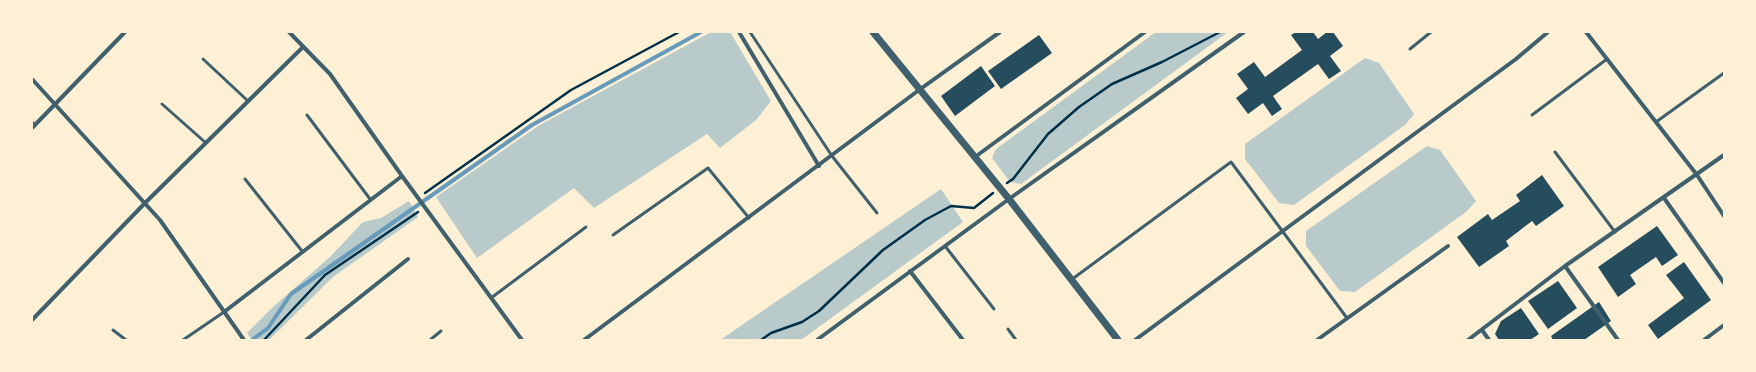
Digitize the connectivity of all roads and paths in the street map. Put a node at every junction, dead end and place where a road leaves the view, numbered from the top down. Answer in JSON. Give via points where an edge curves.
{"nodes":[{"id":1,"x":125,"y":32,"type":"edge"},
{"id":2,"x":289,"y":32,"type":"edge"},
{"id":3,"x":679,"y":32,"type":"edge"},
{"id":4,"x":739,"y":32,"type":"edge"},
{"id":5,"x":750,"y":32,"type":"edge"},
{"id":6,"x":873,"y":32,"type":"edge"},
{"id":7,"x":1000,"y":32,"type":"edge"},
{"id":8,"x":1145,"y":32,"type":"edge"},
{"id":9,"x":1220,"y":32,"type":"edge"},
{"id":10,"x":1244,"y":32,"type":"edge"},
{"id":11,"x":1432,"y":32,"type":"edge"},
{"id":12,"x":1548,"y":32,"type":"edge"},
{"id":13,"x":1586,"y":32,"type":"edge"},
{"id":14,"x":303,"y":47,"type":"junction"},
{"id":15,"x":1410,"y":49,"type":"dead end"},
{"id":16,"x":203,"y":59,"type":"dead end"},
{"id":17,"x":1607,"y":59,"type":"junction"},
{"id":18,"x":1724,"y":73,"type":"edge"},
{"id":19,"x":32,"y":79,"type":"edge"},
{"id":20,"x":919,"y":90,"type":"junction"},
{"id":21,"x":248,"y":101,"type":"junction"},
{"id":22,"x":55,"y":104,"type":"junction"},
{"id":23,"x":162,"y":104,"type":"dead end"},
{"id":24,"x":307,"y":115,"type":"dead end"},
{"id":25,"x":1532,"y":115,"type":"dead end"},
{"id":26,"x":1656,"y":122,"type":"junction"},
{"id":27,"x":33,"y":125,"type":"edge"},
{"id":28,"x":206,"y":143,"type":"junction"},
{"id":29,"x":1555,"y":152,"type":"dead end"},
{"id":30,"x":1724,"y":155,"type":"edge"},
{"id":31,"x":832,"y":156,"type":"junction"},
{"id":32,"x":975,"y":157,"type":"junction"},
{"id":33,"x":819,"y":166,"type":"junction"},
{"id":34,"x":1697,"y":174,"type":"junction"},
{"id":35,"x":402,"y":176,"type":"junction"},
{"id":36,"x":245,"y":179,"type":"dead end"},
{"id":37,"x":1013,"y":179,"type":"dead end"},
{"id":38,"x":418,"y":198,"type":"junction"},
{"id":39,"x":1664,"y":198,"type":"junction"},
{"id":40,"x":370,"y":199,"type":"junction"},
{"id":41,"x":1009,"y":200,"type":"junction"},
{"id":42,"x":144,"y":203,"type":"junction"},
{"id":43,"x":424,"y":206,"type":"junction"},
{"id":44,"x":974,"y":208,"type":"dead end"},
{"id":45,"x":877,"y":213,"type":"dead end"},
{"id":46,"x":1724,"y":216,"type":"edge"},
{"id":47,"x":748,"y":218,"type":"junction"},
{"id":48,"x":586,"y":227,"type":"dead end"},
{"id":49,"x":1282,"y":232,"type":"junction"},
{"id":50,"x":1616,"y":232,"type":"junction"},
{"id":51,"x":613,"y":236,"type":"dead end"},
{"id":52,"x":945,"y":246,"type":"junction"},
{"id":53,"x":1448,"y":246,"type":"dead end"},
{"id":54,"x":302,"y":251,"type":"junction"},
{"id":55,"x":408,"y":259,"type":"dead end"},
{"id":56,"x":1566,"y":266,"type":"junction"},
{"id":57,"x":910,"y":271,"type":"junction"},
{"id":58,"x":1071,"y":280,"type":"junction"},
{"id":59,"x":1724,"y":283,"type":"edge"},
{"id":60,"x":491,"y":298,"type":"junction"},
{"id":61,"x":994,"y":309,"type":"dead end"},
{"id":62,"x":224,"y":312,"type":"junction"},
{"id":63,"x":1346,"y":318,"type":"junction"},
{"id":64,"x":32,"y":320,"type":"edge"},
{"id":65,"x":1724,"y":325,"type":"edge"},
{"id":66,"x":1008,"y":329,"type":"dead end"},
{"id":67,"x":113,"y":330,"type":"dead end"},
{"id":68,"x":1482,"y":330,"type":"junction"},
{"id":69,"x":441,"y":331,"type":"dead end"},
{"id":70,"x":243,"y":339,"type":"edge"},
{"id":71,"x":126,"y":340,"type":"edge"},
{"id":72,"x":183,"y":340,"type":"edge"},
{"id":73,"x":264,"y":340,"type":"edge"},
{"id":74,"x":306,"y":340,"type":"edge"},
{"id":75,"x":430,"y":340,"type":"edge"},
{"id":76,"x":522,"y":340,"type":"edge"},
{"id":77,"x":584,"y":340,"type":"edge"},
{"id":78,"x":761,"y":340,"type":"edge"},
{"id":79,"x":816,"y":340,"type":"edge"},
{"id":80,"x":963,"y":340,"type":"edge"},
{"id":81,"x":1016,"y":340,"type":"edge"},
{"id":82,"x":1118,"y":340,"type":"edge"},
{"id":83,"x":1135,"y":340,"type":"edge"},
{"id":84,"x":1317,"y":340,"type":"edge"},
{"id":85,"x":1468,"y":340,"type":"edge"},
{"id":86,"x":1489,"y":340,"type":"edge"},
{"id":87,"x":1618,"y":340,"type":"edge"},
{"id":88,"x":1704,"y":340,"type":"edge"}],
"edges":[{"from":1,"to":22,"type":"street"},
{"from":2,"to":14,"type":"street"},
{"from":3,"to":38,"type":"path","via":[[571,90]]},
{"from":4,"to":33,"type":"street"},
{"from":5,"to":31,"type":"lane"},
{"from":6,"to":20,"type":"street"},
{"from":7,"to":20,"type":"street"},
{"from":8,"to":32,"type":"street"},
{"from":9,"to":37,"type":"path","via":[[1112,84],[1079,107],[1048,134]]},
{"from":10,"to":41,"type":"street"},
{"from":11,"to":15,"type":"lane"},
{"from":12,"to":49,"type":"street","via":[[1516,59]]},
{"from":13,"to":17,"type":"street"},
{"from":14,"to":21,"type":"street"},
{"from":14,"to":35,"type":"street","via":[[330,74]]},
{"from":16,"to":21,"type":"lane"},
{"from":17,"to":25,"type":"lane"},
{"from":17,"to":26,"type":"street"},
{"from":18,"to":26,"type":"lane"},
{"from":19,"to":22,"type":"street"},
{"from":20,"to":31,"type":"street"},
{"from":20,"to":32,"type":"street"},
{"from":21,"to":28,"type":"street"},
{"from":22,"to":27,"type":"street"},
{"from":22,"to":42,"type":"street"},
{"from":23,"to":28,"type":"lane"},
{"from":24,"to":40,"type":"lane"},
{"from":26,"to":34,"type":"street"},
{"from":28,"to":42,"type":"street"},
{"from":29,"to":50,"type":"lane"},
{"from":30,"to":34,"type":"street"},
{"from":31,"to":33,"type":"street"},
{"from":31,"to":45,"type":"lane"},
{"from":32,"to":41,"type":"street"},
{"from":33,"to":47,"type":"street"},
{"from":34,"to":39,"type":"street"},
{"from":34,"to":46,"type":"street"},
{"from":35,"to":38,"type":"street"},
{"from":35,"to":40,"type":"street"},
{"from":36,"to":54,"type":"lane"},
{"from":38,"to":43,"type":"street"},
{"from":39,"to":50,"type":"street"},
{"from":39,"to":59,"type":"street"},
{"from":40,"to":54,"type":"street"},
{"from":41,"to":52,"type":"street"},
{"from":41,"to":58,"type":"street"},
{"from":42,"to":62,"type":"street","via":[[160,220]]},
{"from":42,"to":64,"type":"street"},
{"from":43,"to":60,"type":"street"},
{"from":43,"to":73,"type":"path","via":[[325,275]]},
{"from":44,"to":78,"type":"path","via":[[951,206],[925,220],[883,250],[819,311],[802,322],[771,333]]},
{"from":47,"to":51,"type":"lane","via":[[708,168]]},
{"from":47,"to":77,"type":"street"},
{"from":48,"to":60,"type":"lane"},
{"from":49,"to":58,"type":"lane","via":[[1231,162]]},
{"from":49,"to":63,"type":"lane"},
{"from":49,"to":83,"type":"street"},
{"from":50,"to":56,"type":"street"},
{"from":52,"to":57,"type":"street"},
{"from":52,"to":61,"type":"lane"},
{"from":53,"to":63,"type":"street"},
{"from":54,"to":62,"type":"street"},
{"from":55,"to":74,"type":"street"},
{"from":56,"to":68,"type":"street"},
{"from":56,"to":87,"type":"street"},
{"from":57,"to":79,"type":"street"},
{"from":57,"to":80,"type":"street"},
{"from":58,"to":82,"type":"street"},
{"from":60,"to":76,"type":"street"},
{"from":62,"to":70,"type":"street"},
{"from":62,"to":72,"type":"lane"},
{"from":63,"to":84,"type":"street"},
{"from":65,"to":88,"type":"street"},
{"from":66,"to":81,"type":"lane"},
{"from":67,"to":71,"type":"lane"},
{"from":68,"to":85,"type":"street"},
{"from":68,"to":86,"type":"street"},
{"from":69,"to":75,"type":"lane"}]}
